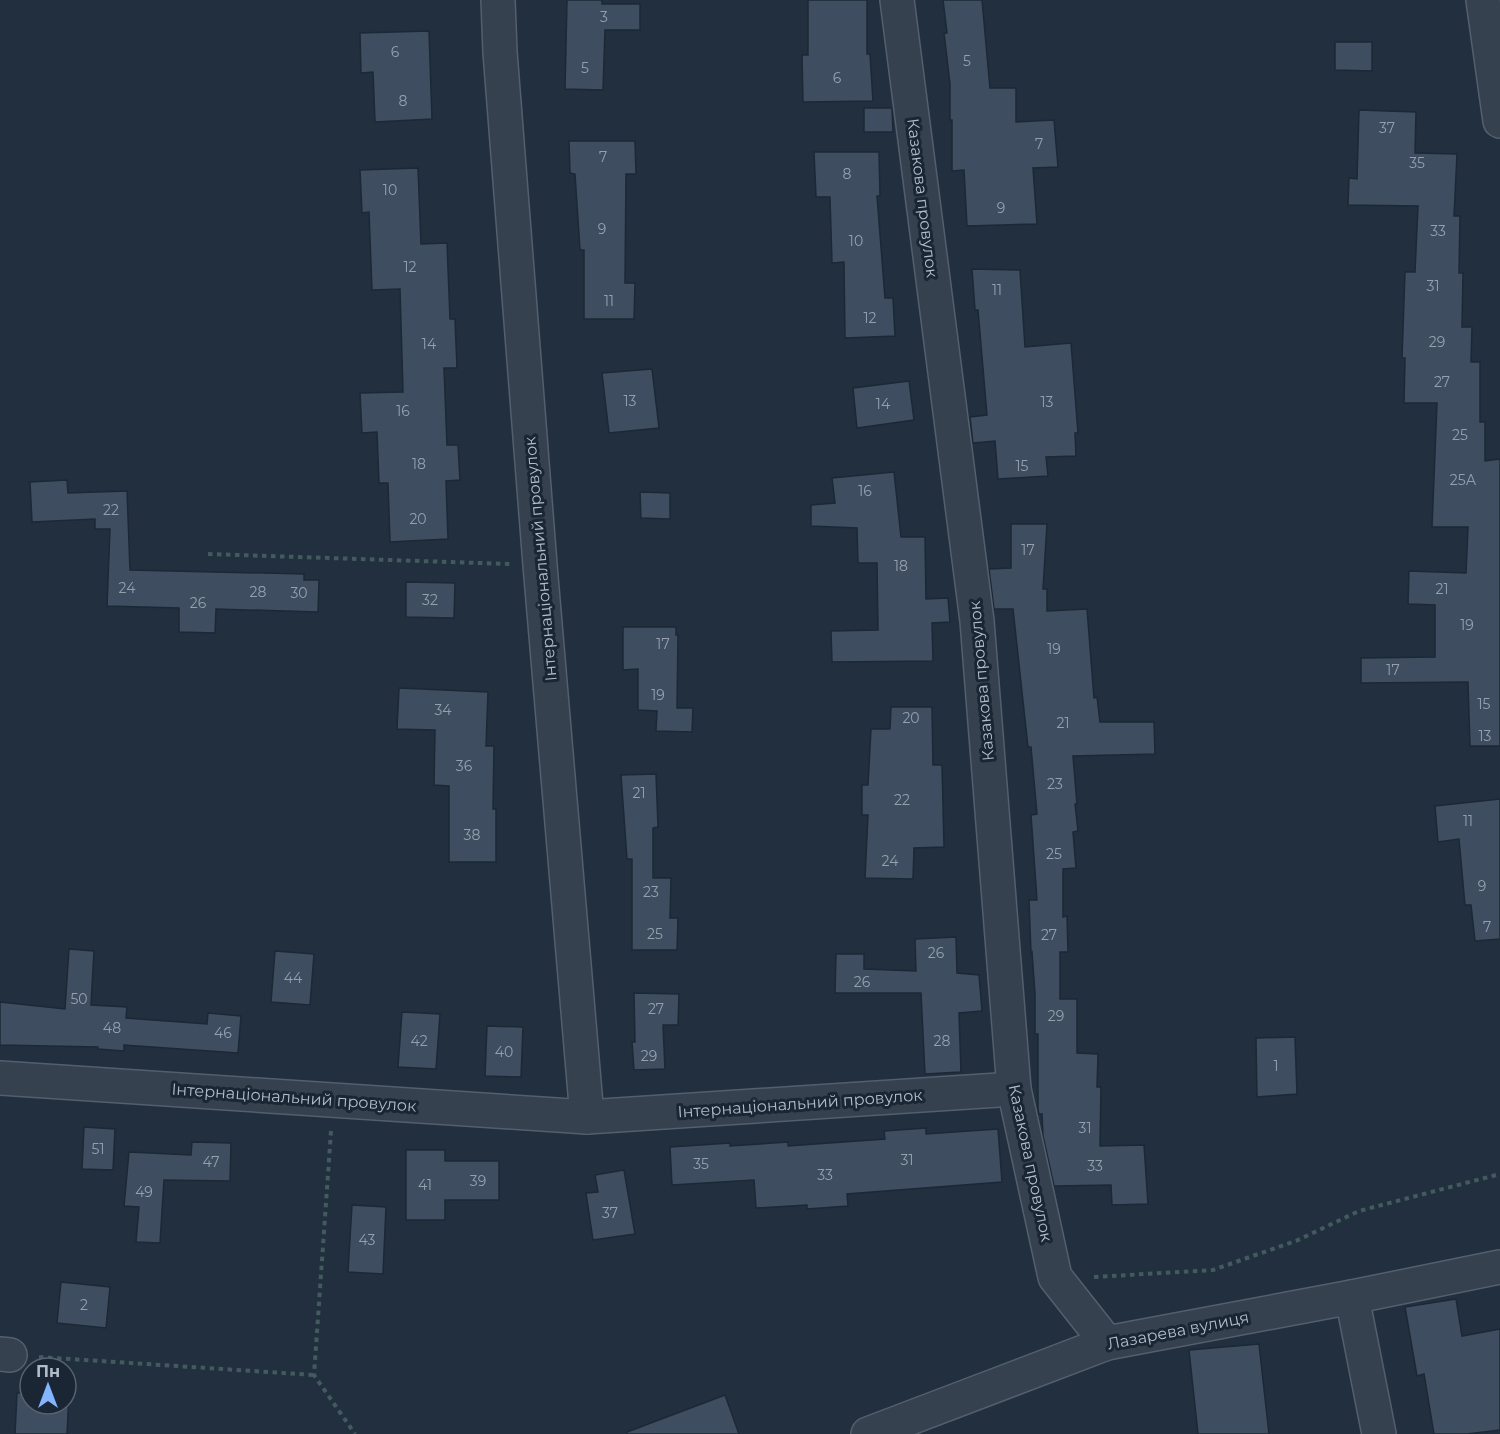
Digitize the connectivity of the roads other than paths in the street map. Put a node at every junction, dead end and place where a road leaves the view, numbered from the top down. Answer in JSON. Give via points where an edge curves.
{"nodes":[{"id":1,"x":498,"y":0,"type":"edge"},
{"id":2,"x":897,"y":0,"type":"edge"},
{"id":3,"x":1483,"y":0,"type":"edge"},
{"id":4,"x":1500,"y":120,"type":"edge"},
{"id":5,"x":0,"y":1078,"type":"edge"},
{"id":6,"x":1014,"y":1089,"type":"junction"},
{"id":7,"x":587,"y":1117,"type":"junction"},
{"id":8,"x":1500,"y":1267,"type":"edge"},
{"id":9,"x":1352,"y":1297,"type":"junction"},
{"id":10,"x":1107,"y":1342,"type":"junction"},
{"id":11,"x":868,"y":1434,"type":"edge"},
{"id":12,"x":1379,"y":1434,"type":"edge"}],
"edges":[{"from":1,"to":7,"type":"street","name":"Інтернаціональний провулок","via":[[540,565]]},
{"from":2,"to":6,"type":"street","name":"Казакова провулок","via":[[977,621]]},
{"from":3,"to":4,"type":"street"},
{"from":5,"to":7,"type":"street","name":"Інтернаціональний провулок"},
{"from":6,"to":7,"type":"street","name":"Інтернаціональний провулок"},
{"from":6,"to":10,"type":"street","name":"Казакова провулок","via":[[1055,1276]]},
{"from":8,"to":9,"type":"street","name":"Лазарева вулиця"},
{"from":9,"to":10,"type":"street","name":"Лазарева вулиця"},
{"from":9,"to":12,"type":"street"},
{"from":10,"to":11,"type":"street","name":"Лазарева вулиця"}]}
